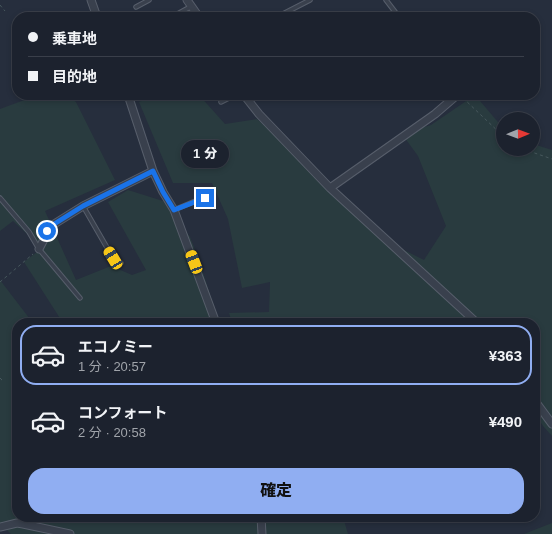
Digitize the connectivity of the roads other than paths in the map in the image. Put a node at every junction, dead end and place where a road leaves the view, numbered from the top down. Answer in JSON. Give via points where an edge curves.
{"nodes":[{"id":1,"x":91,"y":0,"type":"edge"},
{"id":2,"x":149,"y":0,"type":"edge"},
{"id":3,"x":187,"y":0,"type":"edge"},
{"id":4,"x":310,"y":0,"type":"edge"},
{"id":5,"x":386,"y":0,"type":"edge"},
{"id":6,"x":192,"y":6,"type":"junction"},
{"id":7,"x":136,"y":7,"type":"dead end"},
{"id":8,"x":96,"y":12,"type":"edge"},
{"id":9,"x":181,"y":12,"type":"edge"},
{"id":10,"x":196,"y":12,"type":"edge"},
{"id":11,"x":287,"y":12,"type":"edge"},
{"id":12,"x":395,"y":12,"type":"edge"},
{"id":13,"x":130,"y":100,"type":"edge"},
{"id":14,"x":225,"y":100,"type":"edge"},
{"id":15,"x":248,"y":100,"type":"edge"},
{"id":16,"x":453,"y":100,"type":"edge"},
{"id":17,"x":221,"y":102,"type":"dead end"},
{"id":18,"x":153,"y":171,"type":"junction"},
{"id":19,"x":330,"y":188,"type":"junction"},
{"id":20,"x":0,"y":198,"type":"edge"},
{"id":21,"x":205,"y":198,"type":"dead end"},
{"id":22,"x":83,"y":206,"type":"junction"},
{"id":23,"x":174,"y":210,"type":"junction"},
{"id":24,"x":39,"y":249,"type":"junction"},
{"id":25,"x":121,"y":263,"type":"dead end"},
{"id":26,"x":80,"y":298,"type":"dead end"},
{"id":27,"x":214,"y":318,"type":"edge"},
{"id":28,"x":472,"y":318,"type":"edge"},
{"id":29,"x":540,"y":408,"type":"edge"},
{"id":30,"x":552,"y":424,"type":"edge"},
{"id":31,"x":261,"y":522,"type":"edge"},
{"id":32,"x":0,"y":527,"type":"edge"},
{"id":33,"x":70,"y":534,"type":"edge"},
{"id":34,"x":262,"y":534,"type":"edge"}],
"edges":[{"from":1,"to":8,"type":"street"},
{"from":2,"to":7,"type":"lane"},
{"from":3,"to":6,"type":"street"},
{"from":4,"to":11,"type":"lane"},
{"from":5,"to":12,"type":"lane"},
{"from":6,"to":9,"type":"lane"},
{"from":6,"to":10,"type":"street"},
{"from":13,"to":18,"type":"street"},
{"from":14,"to":17,"type":"lane"},
{"from":15,"to":19,"type":"street"},
{"from":16,"to":19,"type":"street"},
{"from":18,"to":22,"type":"street"},
{"from":18,"to":23,"type":"street"},
{"from":19,"to":28,"type":"street"},
{"from":20,"to":24,"type":"lane","via":[[29,232]]},
{"from":21,"to":23,"type":"lane"},
{"from":22,"to":24,"type":"street","via":[[51,226]]},
{"from":22,"to":25,"type":"lane","via":[[113,258]]},
{"from":23,"to":27,"type":"street"},
{"from":24,"to":26,"type":"lane"},
{"from":29,"to":30,"type":"street"},
{"from":31,"to":34,"type":"street"},
{"from":32,"to":33,"type":"street","via":[[17,523]]}]}
